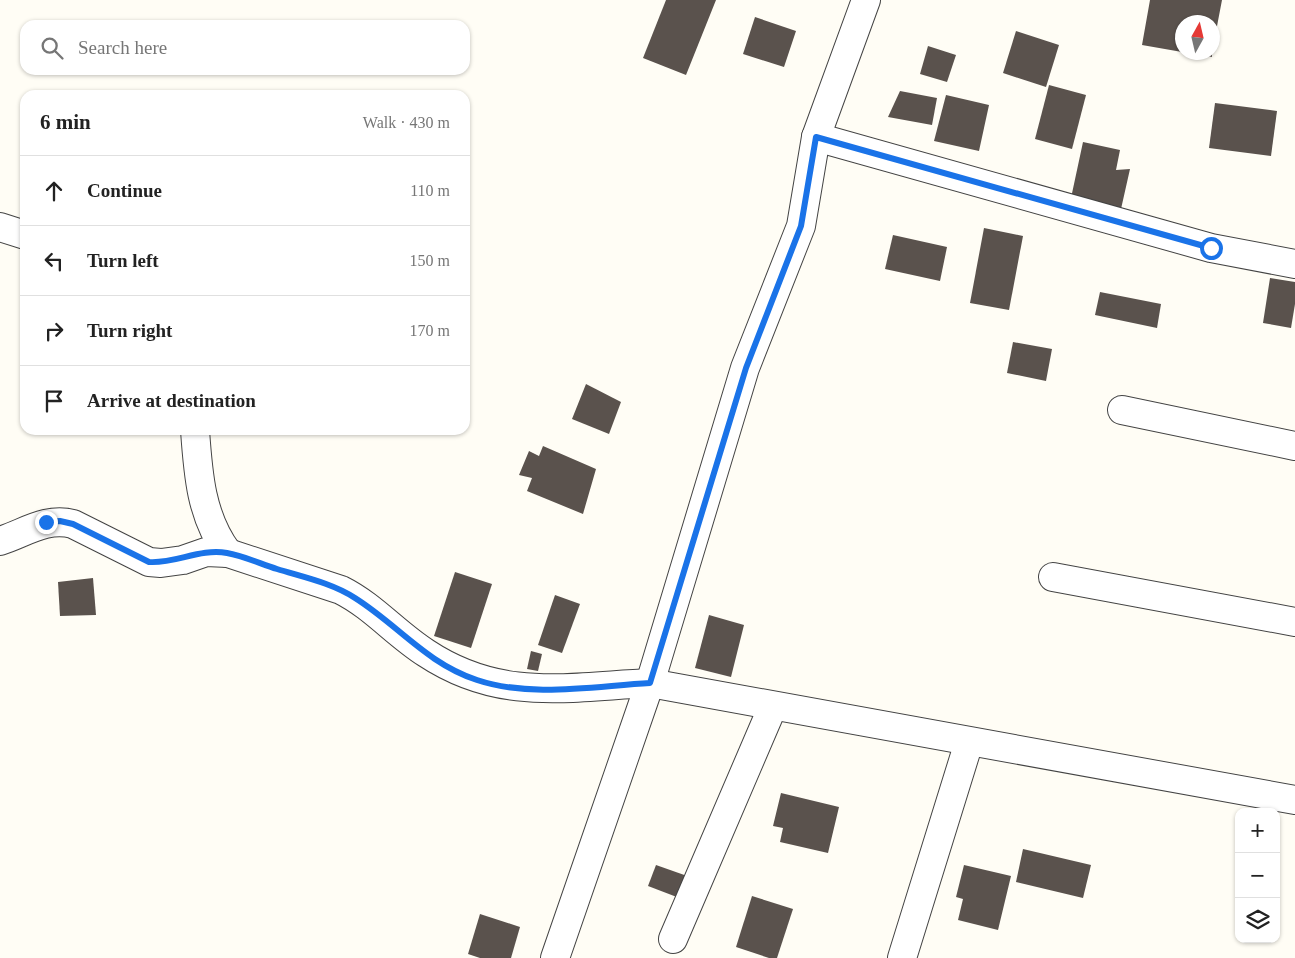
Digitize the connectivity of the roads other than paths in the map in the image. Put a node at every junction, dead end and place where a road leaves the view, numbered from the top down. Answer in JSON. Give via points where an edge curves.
{"nodes":[{"id":1,"x":866,"y":0,"type":"edge"},
{"id":2,"x":816,"y":137,"type":"junction"},
{"id":3,"x":0,"y":227,"type":"edge"},
{"id":4,"x":20,"y":233,"type":"edge"},
{"id":5,"x":1295,"y":264,"type":"edge"},
{"id":6,"x":1122,"y":410,"type":"dead end"},
{"id":7,"x":195,"y":435,"type":"edge"},
{"id":8,"x":1295,"y":446,"type":"edge"},
{"id":9,"x":0,"y":541,"type":"edge"},
{"id":10,"x":228,"y":553,"type":"junction"},
{"id":11,"x":1053,"y":577,"type":"dead end"},
{"id":12,"x":1295,"y":622,"type":"edge"},
{"id":13,"x":650,"y":683,"type":"junction"},
{"id":14,"x":773,"y":706,"type":"junction"},
{"id":15,"x":969,"y":742,"type":"junction"},
{"id":16,"x":1295,"y":800,"type":"edge"},
{"id":17,"x":673,"y":939,"type":"dead end"},
{"id":18,"x":555,"y":958,"type":"edge"},
{"id":19,"x":902,"y":958,"type":"edge"}],
"edges":[{"from":1,"to":2,"type":"street"},
{"from":2,"to":5,"type":"street","via":[[1211,248]]},
{"from":2,"to":13,"type":"street","via":[[801,226],[746,368]]},
{"from":3,"to":4,"type":"street"},
{"from":6,"to":8,"type":"street"},
{"from":7,"to":10,"type":"street","via":[[198,475],[205,509],[218,540]]},
{"from":9,"to":10,"type":"street","via":[[46,522],[60,521],[73,524],[149,562],[184,560],[206,552]]},
{"from":10,"to":13,"type":"street","via":[[347,594],[370,608],[425,653],[477,680],[509,687],[545,688]]},
{"from":11,"to":12,"type":"street"},
{"from":13,"to":14,"type":"street"},
{"from":13,"to":18,"type":"street"},
{"from":14,"to":15,"type":"street"},
{"from":14,"to":17,"type":"street"},
{"from":15,"to":16,"type":"street"},
{"from":15,"to":19,"type":"street"}]}
